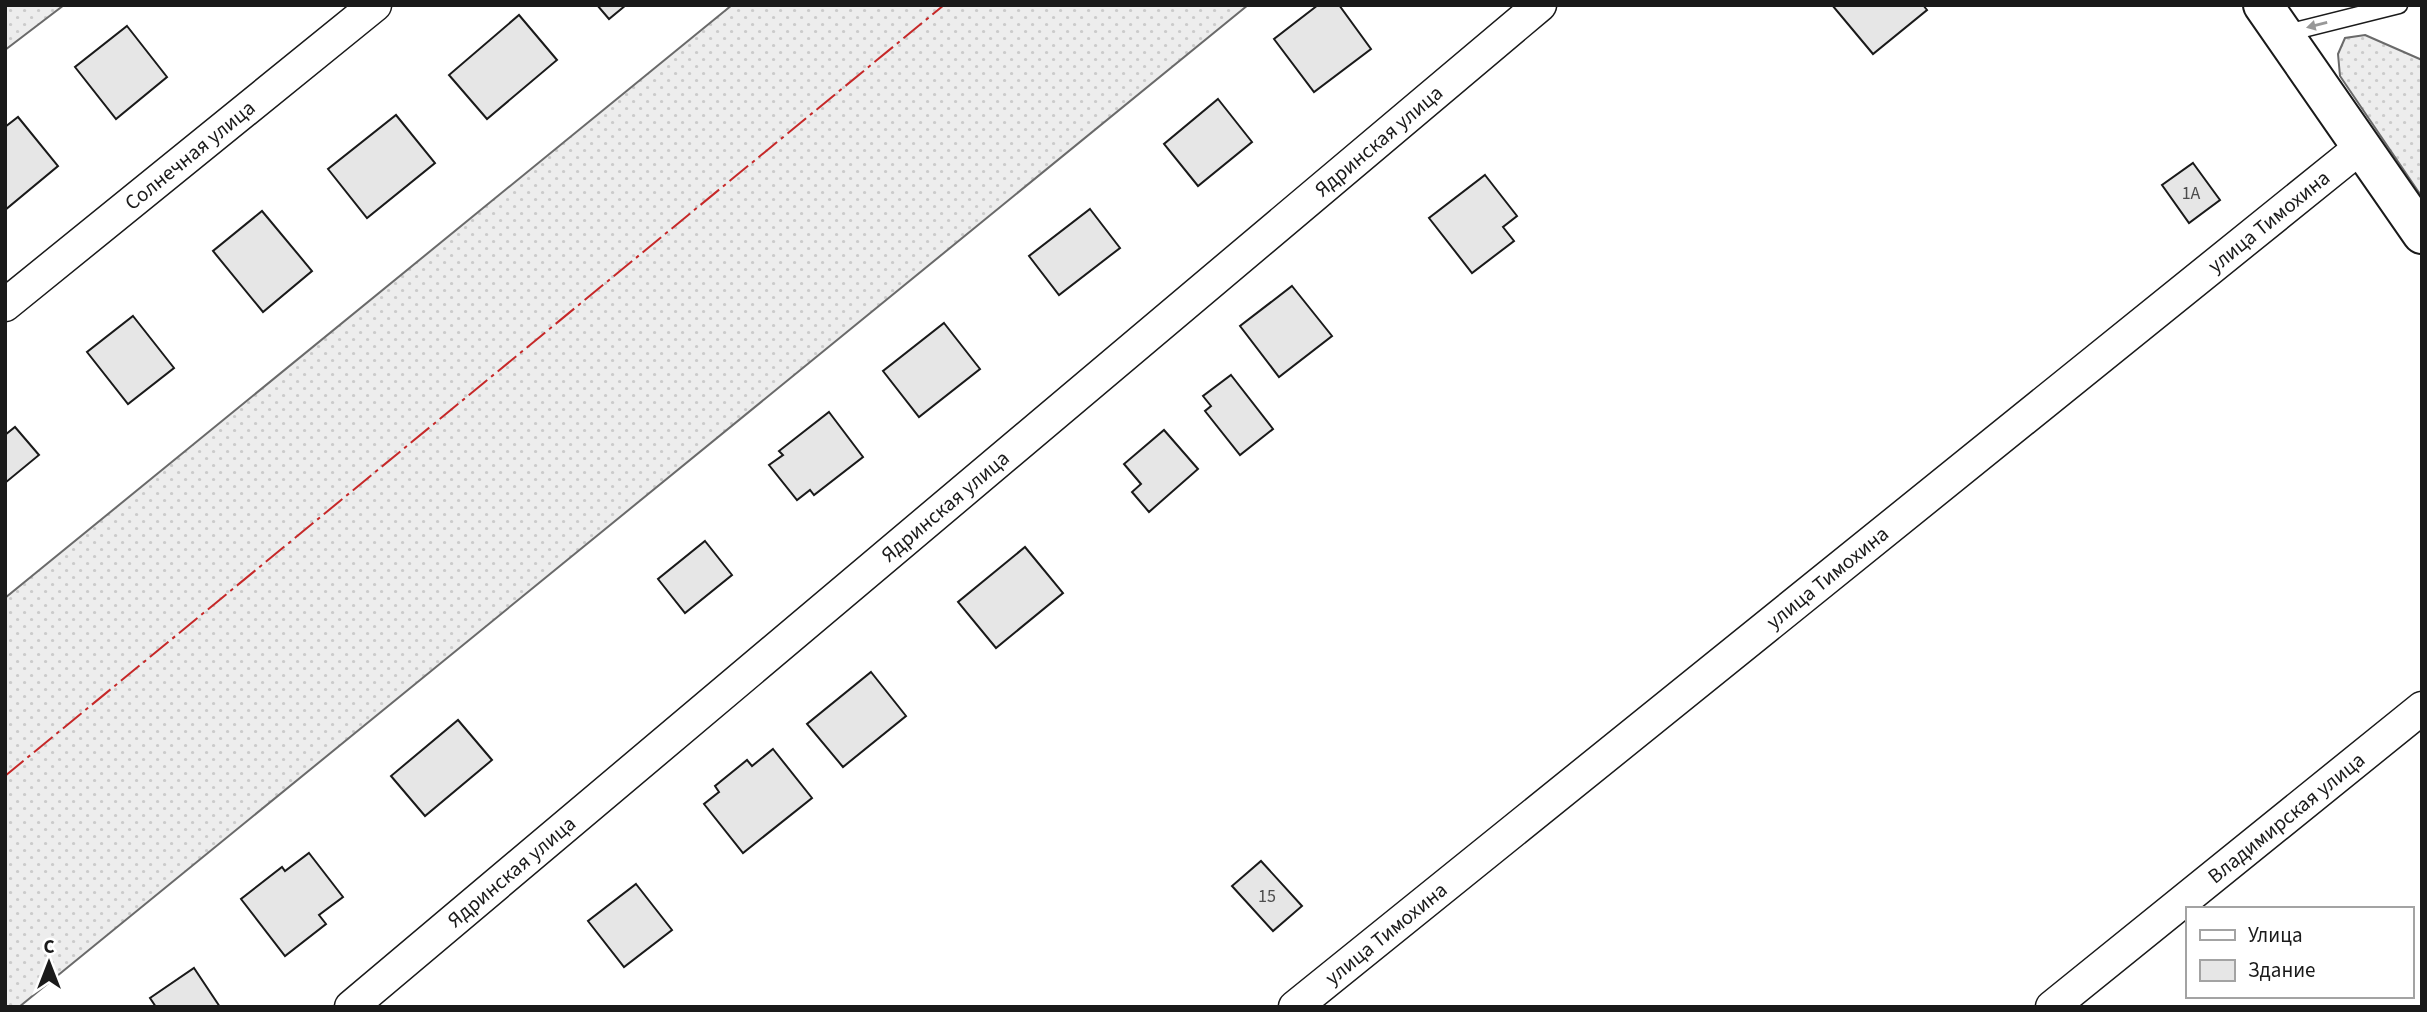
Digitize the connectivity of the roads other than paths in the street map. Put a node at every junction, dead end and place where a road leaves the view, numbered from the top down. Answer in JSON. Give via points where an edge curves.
{"nodes":[{"id":1,"x":375,"y":5,"type":"edge"},
{"id":2,"x":1540,"y":5,"type":"edge"},
{"id":3,"x":2399,"y":5,"type":"edge"},
{"id":4,"x":2273,"y":20,"type":"edge"},
{"id":5,"x":2361,"y":147,"type":"junction"},
{"id":6,"x":2422,"y":234,"type":"edge"},
{"id":7,"x":5,"y":304,"type":"edge"},
{"id":8,"x":2422,"y":708,"type":"edge"},
{"id":9,"x":351,"y":1007,"type":"edge"},
{"id":10,"x":1295,"y":1007,"type":"edge"},
{"id":11,"x":2052,"y":1007,"type":"edge"}],
"edges":[{"from":1,"to":7,"type":"street","name":"Солнечная улица"},
{"from":2,"to":9,"type":"street","name":"Ядринская улица"},
{"from":3,"to":4,"type":"lane","one_way":true},
{"from":4,"to":5,"type":"main road"},
{"from":5,"to":6,"type":"main road"},
{"from":5,"to":10,"type":"street","name":"улица Тимохина"},
{"from":8,"to":11,"type":"street","name":"Владимирская улица"}]}
